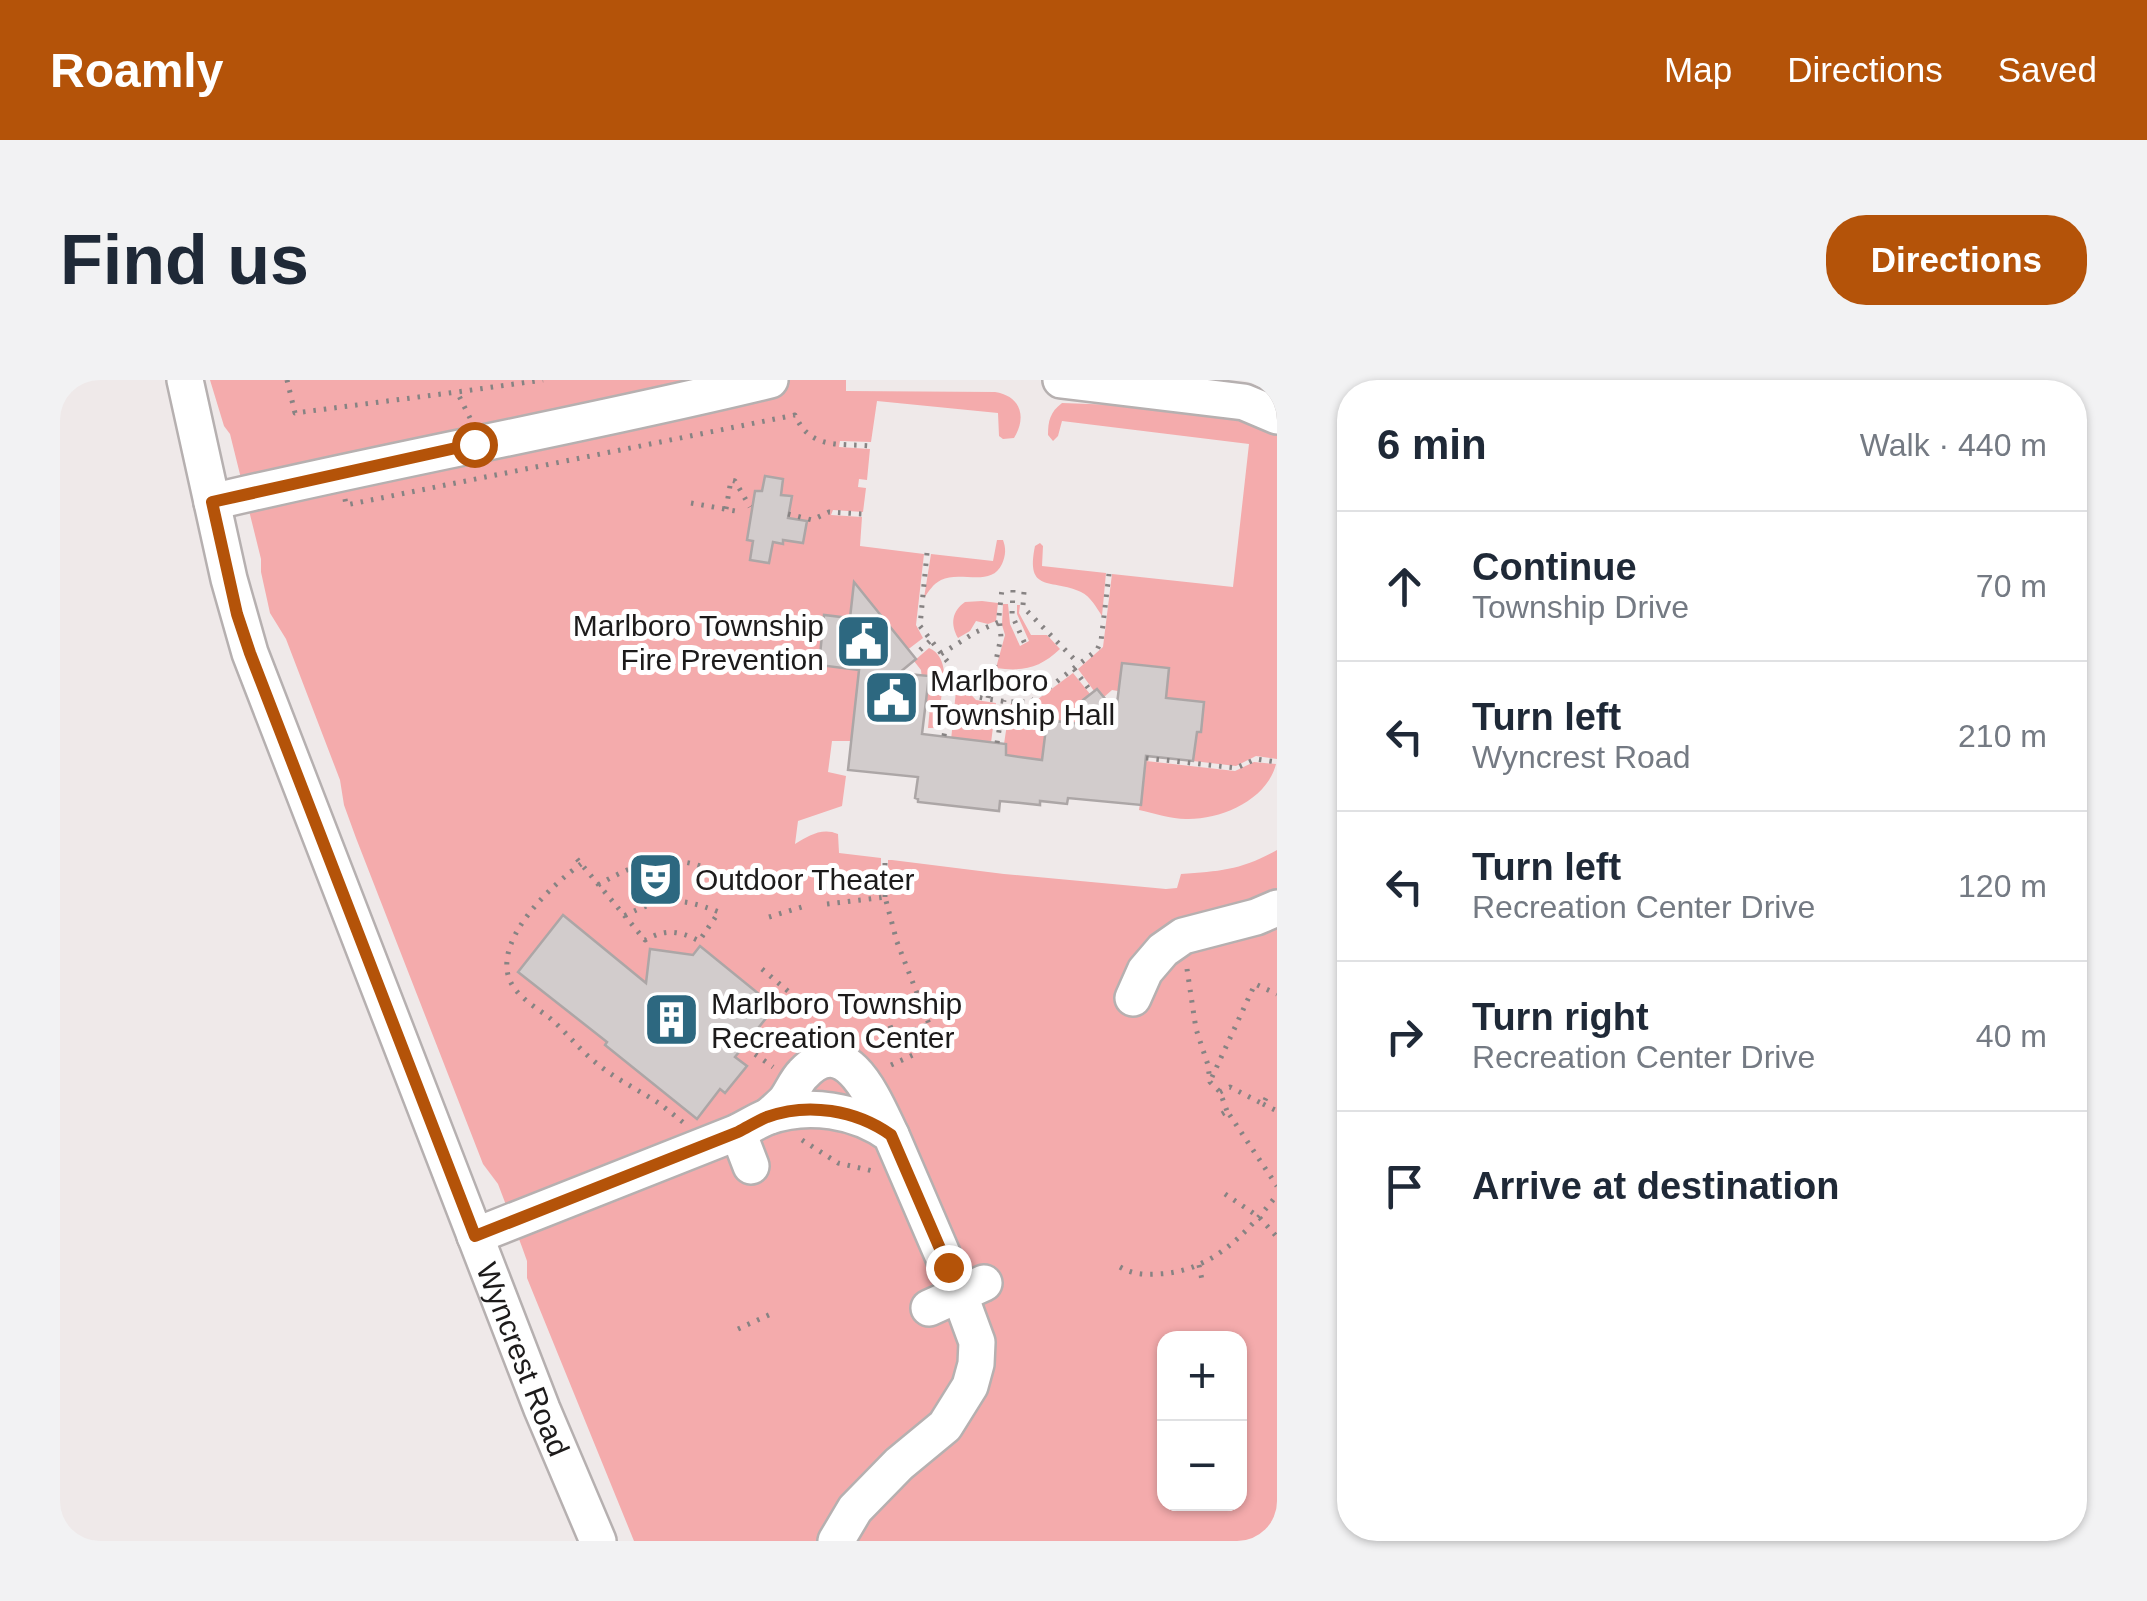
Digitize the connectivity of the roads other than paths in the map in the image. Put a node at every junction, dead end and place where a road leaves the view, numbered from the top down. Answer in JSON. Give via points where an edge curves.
{"nodes":[{"id":1,"x":185,"y":380,"type":"edge"},
{"id":2,"x":770,"y":380,"type":"edge"},
{"id":3,"x":1061,"y":380,"type":"edge"},
{"id":4,"x":1175,"y":387,"type":"edge"},
{"id":5,"x":1277,"y":416,"type":"edge"},
{"id":6,"x":212,"y":502,"type":"junction"},
{"id":7,"x":1277,"y":908,"type":"edge"},
{"id":8,"x":1133,"y":998,"type":"dead end"},
{"id":9,"x":766,"y":1130,"type":"junction"},
{"id":10,"x":891,"y":1135,"type":"junction"},
{"id":11,"x":750,"y":1166,"type":"dead end"},
{"id":12,"x":475,"y":1236,"type":"junction"},
{"id":13,"x":598,"y":1541,"type":"edge"},
{"id":14,"x":836,"y":1541,"type":"edge"}],
"edges":[{"from":1,"to":6,"type":"street","name":"Wyncrest Road"},
{"from":2,"to":6,"type":"street"},
{"from":3,"to":4,"type":"street"},
{"from":4,"to":5,"type":"street"},
{"from":6,"to":12,"type":"street","name":"Wyncrest Road","via":[[250,653]]},
{"from":7,"to":8,"type":"street","via":[[1183,936],[1146,970]]},
{"from":9,"to":10,"type":"street","via":[[812,1109],[876,1124]]},
{"from":9,"to":10,"type":"street","via":[[803,1073],[833,1060],[865,1081]]},
{"from":9,"to":11,"type":"street"},
{"from":9,"to":12,"type":"street"},
{"from":10,"to":14,"type":"street","via":[[977,1342],[976,1364],[945,1426],[855,1509]]},
{"from":12,"to":13,"type":"street","name":"Wyncrest Road"}]}
